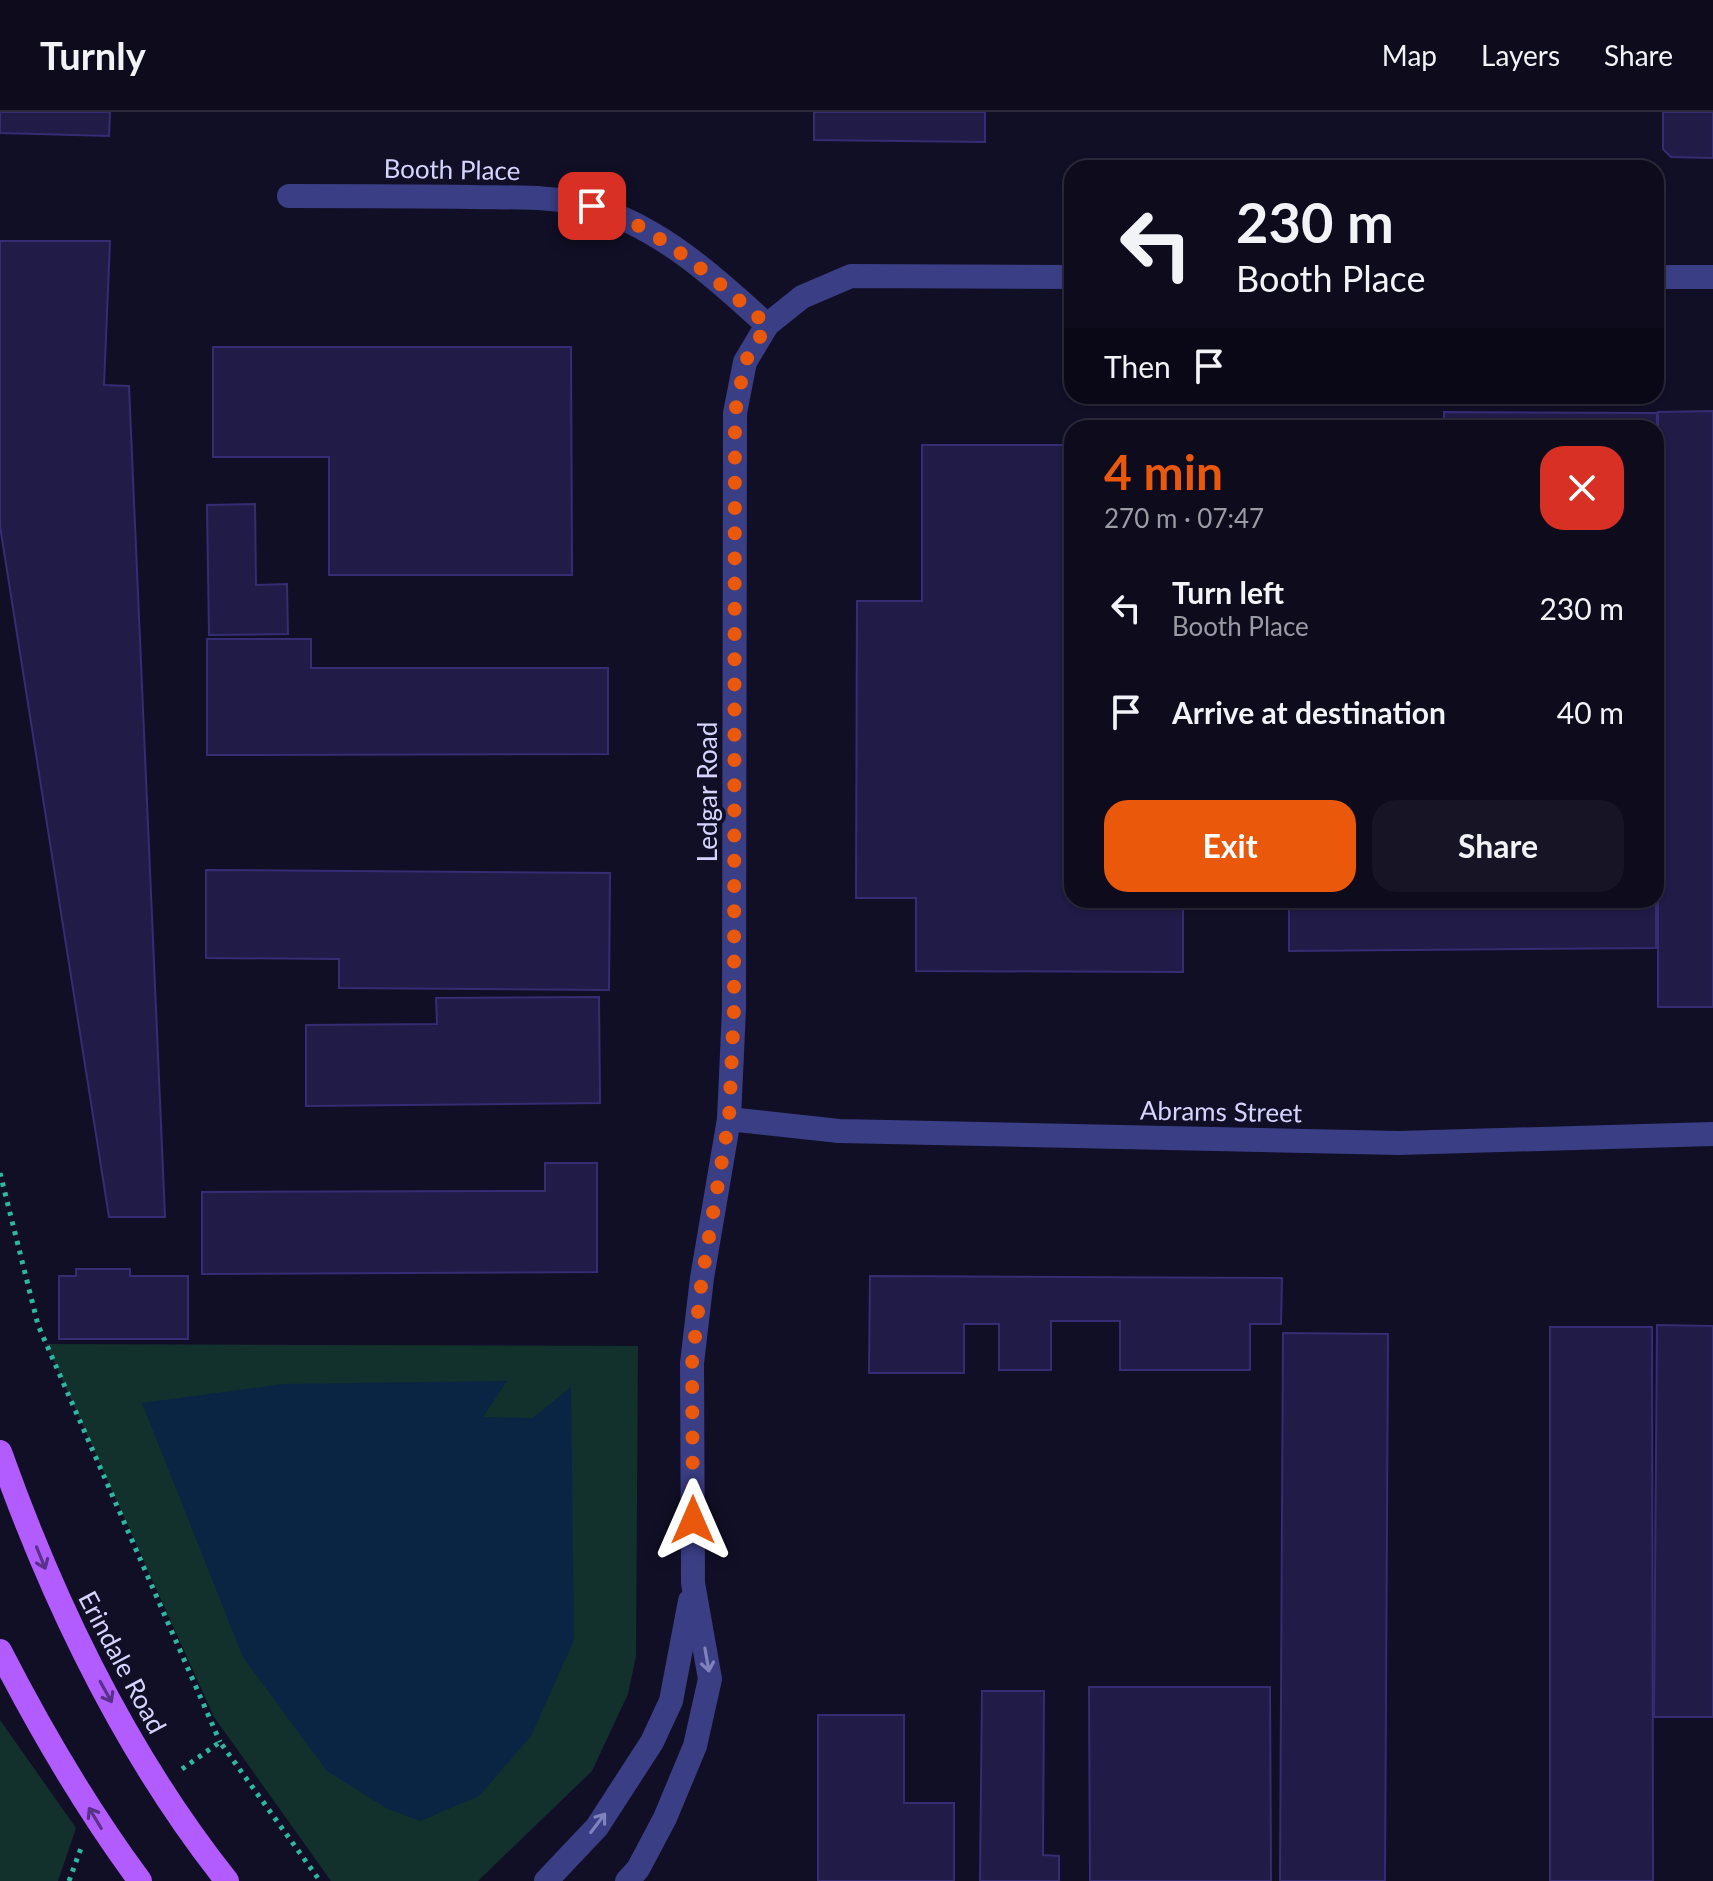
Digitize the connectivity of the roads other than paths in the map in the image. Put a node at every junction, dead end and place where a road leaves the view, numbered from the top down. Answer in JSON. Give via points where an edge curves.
{"nodes":[{"id":1,"x":289,"y":196,"type":"dead end"},
{"id":2,"x":1064,"y":277,"type":"edge"},
{"id":3,"x":1664,"y":277,"type":"edge"},
{"id":4,"x":1713,"y":277,"type":"edge"},
{"id":5,"x":767,"y":325,"type":"junction"},
{"id":6,"x":729,"y":1119,"type":"junction"},
{"id":7,"x":1713,"y":1134,"type":"edge"},
{"id":8,"x":0,"y":1452,"type":"edge"},
{"id":9,"x":693,"y":1583,"type":"junction"},
{"id":10,"x":0,"y":1651,"type":"edge"},
{"id":11,"x":229,"y":1879,"type":"edge"},
{"id":12,"x":140,"y":1881,"type":"edge"},
{"id":13,"x":546,"y":1881,"type":"edge"},
{"id":14,"x":627,"y":1881,"type":"edge"}],
"edges":[{"from":1,"to":5,"type":"street","name":"Booth Place","via":[[540,198],[592,206],[641,227],[685,256]]},
{"from":2,"to":5,"type":"street","name":"Ledgar Road","via":[[851,276],[802,297]]},
{"from":3,"to":4,"type":"street"},
{"from":5,"to":6,"type":"street","name":"Ledgar Road","via":[[745,362],[735,413],[734,1009]]},
{"from":6,"to":7,"type":"street","name":"Abrams Street","via":[[839,1131],[1384,1143]]},
{"from":6,"to":9,"type":"street","name":"Ledgar Road","via":[[692,1363]]},
{"from":8,"to":11,"type":"main road","name":"Erindale Road","one_way":true,"via":[[69,1624],[158,1786]]},
{"from":13,"to":9,"type":"street","name":"Ledgar Road","one_way":true,"via":[[597,1827],[652,1742],[671,1701]]},
{"from":9,"to":14,"type":"street","name":"Ledgar Road","one_way":true,"via":[[710,1679],[703,1712],[665,1818]]},
{"from":12,"to":10,"type":"main road","one_way":true,"via":[[100,1827]]}]}
